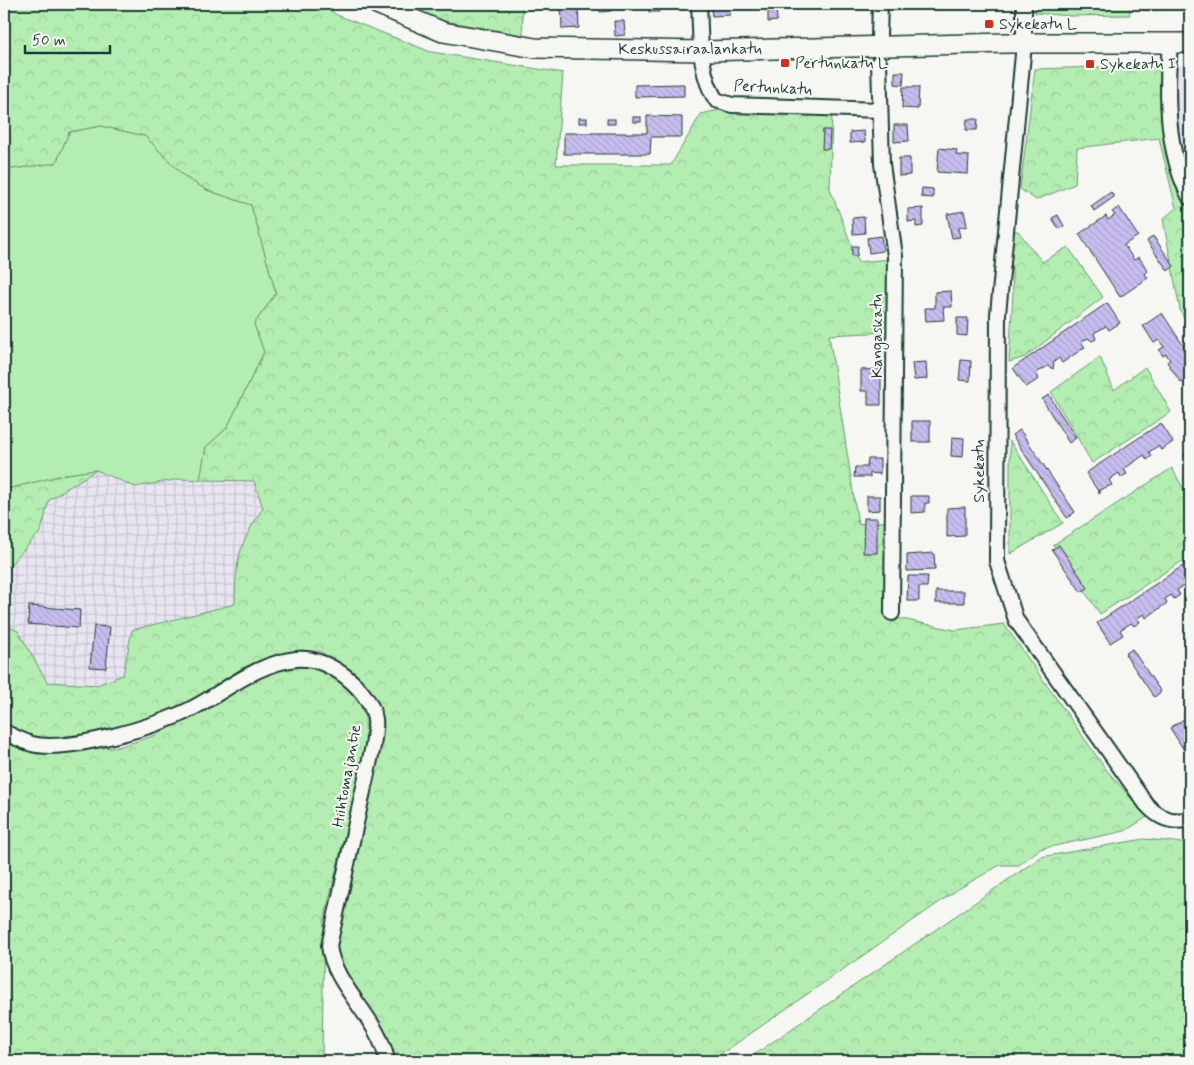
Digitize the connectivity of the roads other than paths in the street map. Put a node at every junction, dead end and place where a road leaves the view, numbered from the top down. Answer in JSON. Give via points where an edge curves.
{"nodes":[{"id":1,"x":377,"y":4,"type":"edge"},
{"id":2,"x":699,"y":4,"type":"edge"},
{"id":3,"x":880,"y":4,"type":"edge"},
{"id":4,"x":1024,"y":4,"type":"edge"},
{"id":5,"x":879,"y":36,"type":"dead end"},
{"id":6,"x":1190,"y":43,"type":"edge"},
{"id":7,"x":1024,"y":44,"type":"junction"},
{"id":8,"x":1170,"y":44,"type":"junction"},
{"id":9,"x":703,"y":51,"type":"junction"},
{"id":10,"x":879,"y":62,"type":"dead end"},
{"id":11,"x":880,"y":110,"type":"junction"},
{"id":12,"x":1190,"y":198,"type":"edge"},
{"id":13,"x":892,"y":613,"type":"dead end"},
{"id":14,"x":4,"y":732,"type":"edge"},
{"id":15,"x":1190,"y":820,"type":"edge"},
{"id":16,"x":387,"y":1061,"type":"edge"}],
"edges":[{"from":1,"to":9,"type":"street","name":"Keskussairaalankatu","via":[[444,32],[535,48]]},
{"from":2,"to":9,"type":"street","name":"Pertunkatu"},
{"from":3,"to":5,"type":"street"},
{"from":4,"to":7,"type":"street","name":"Sykekatu"},
{"from":6,"to":8,"type":"street","name":"Keskussairaalankatu"},
{"from":7,"to":8,"type":"street","name":"Keskussairaalankatu"},
{"from":7,"to":9,"type":"street","name":"Keskussairaalankatu"},
{"from":7,"to":15,"type":"street","name":"Sykekatu","via":[[998,314],[997,561],[1016,620],[1146,804],[1154,813],[1168,820]]},
{"from":8,"to":12,"type":"street","via":[[1168,98],[1172,140],[1178,169]]},
{"from":9,"to":11,"type":"street","name":"Pertunkatu","via":[[707,86],[716,100],[732,105]]},
{"from":10,"to":11,"type":"street","name":"Kangaskatu"},
{"from":11,"to":13,"type":"street","name":"Kangaskatu","via":[[882,164],[895,256]]},
{"from":14,"to":16,"type":"street","name":"Hiihtomajantie","via":[[33,744],[93,740],[166,720],[190,710],[263,668],[297,658],[319,661],[348,678],[361,691],[375,720],[373,746],[329,946],[334,964],[373,1028]]}]}
